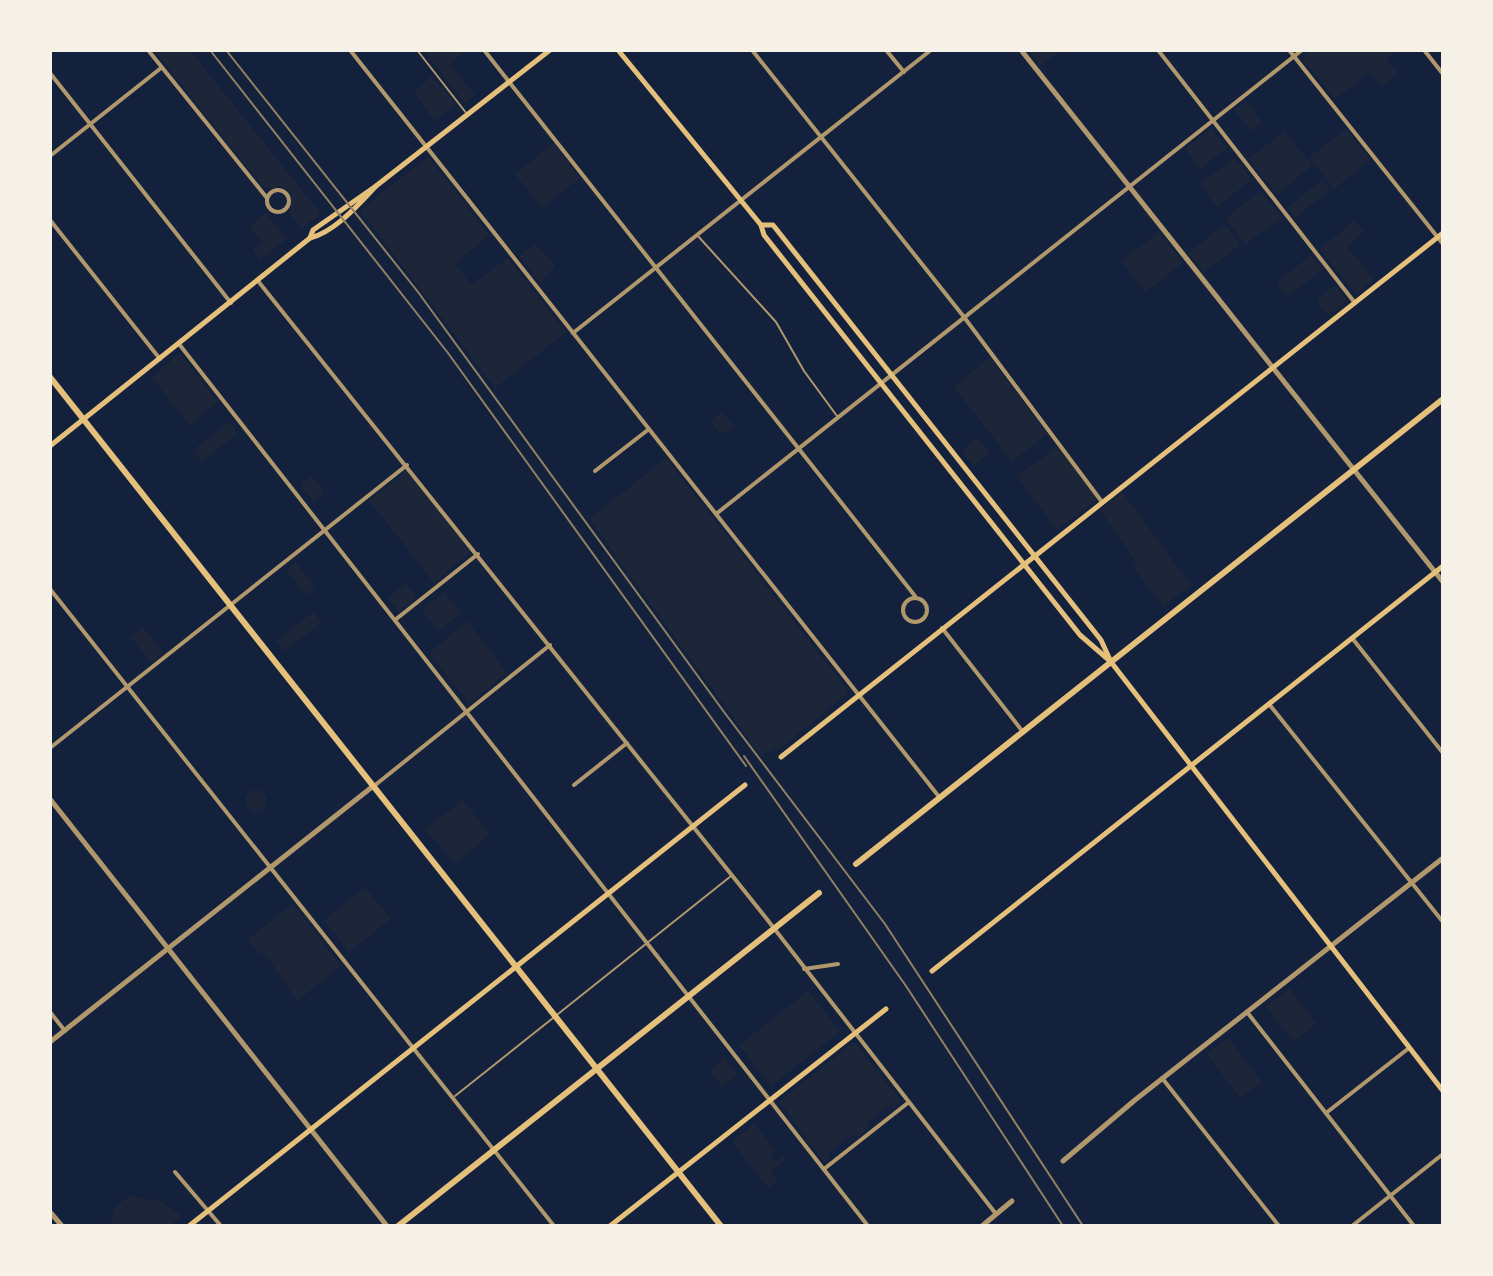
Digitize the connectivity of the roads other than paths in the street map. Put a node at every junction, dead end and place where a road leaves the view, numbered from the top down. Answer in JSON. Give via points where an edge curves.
{"nodes":[{"id":1,"x":148,"y":50,"type":"edge"},
{"id":2,"x":350,"y":50,"type":"edge"},
{"id":3,"x":417,"y":50,"type":"edge"},
{"id":4,"x":484,"y":50,"type":"edge"},
{"id":5,"x":550,"y":50,"type":"edge"},
{"id":6,"x":618,"y":50,"type":"edge"},
{"id":7,"x":752,"y":50,"type":"edge"},
{"id":8,"x":886,"y":50,"type":"edge"},
{"id":9,"x":931,"y":50,"type":"edge"},
{"id":10,"x":1021,"y":50,"type":"edge"},
{"id":11,"x":1158,"y":50,"type":"edge"},
{"id":12,"x":1289,"y":50,"type":"edge"},
{"id":13,"x":1302,"y":50,"type":"edge"},
{"id":14,"x":1424,"y":50,"type":"edge"},
{"id":15,"x":1294,"y":56,"type":"junction"},
{"id":16,"x":161,"y":67,"type":"junction"},
{"id":17,"x":904,"y":72,"type":"junction"},
{"id":18,"x":50,"y":73,"type":"edge"},
{"id":19,"x":1443,"y":74,"type":"edge"},
{"id":20,"x":509,"y":82,"type":"junction"},
{"id":21,"x":468,"y":115,"type":"junction"},
{"id":22,"x":1213,"y":121,"type":"junction"},
{"id":23,"x":90,"y":123,"type":"junction"},
{"id":24,"x":821,"y":138,"type":"junction"},
{"id":25,"x":427,"y":147,"type":"junction"},
{"id":26,"x":50,"y":156,"type":"edge"},
{"id":27,"x":1129,"y":187,"type":"junction"},
{"id":28,"x":267,"y":198,"type":"junction"},
{"id":29,"x":739,"y":202,"type":"junction"},
{"id":30,"x":50,"y":220,"type":"edge"},
{"id":31,"x":761,"y":225,"type":"junction"},
{"id":32,"x":697,"y":235,"type":"junction"},
{"id":33,"x":1440,"y":235,"type":"edge"},
{"id":34,"x":1443,"y":244,"type":"edge"},
{"id":35,"x":656,"y":268,"type":"junction"},
{"id":36,"x":258,"y":281,"type":"junction"},
{"id":37,"x":231,"y":303,"type":"junction"},
{"id":38,"x":1355,"y":303,"type":"junction"},
{"id":39,"x":964,"y":317,"type":"junction"},
{"id":40,"x":573,"y":333,"type":"junction"},
{"id":41,"x":179,"y":344,"type":"junction"},
{"id":42,"x":160,"y":359,"type":"junction"},
{"id":43,"x":1272,"y":368,"type":"junction"},
{"id":44,"x":892,"y":374,"type":"junction"},
{"id":45,"x":50,"y":377,"type":"edge"},
{"id":46,"x":881,"y":383,"type":"junction"},
{"id":47,"x":1443,"y":399,"type":"edge"},
{"id":48,"x":838,"y":417,"type":"junction"},
{"id":49,"x":84,"y":420,"type":"junction"},
{"id":50,"x":649,"y":429,"type":"junction"},
{"id":51,"x":50,"y":446,"type":"edge"},
{"id":52,"x":798,"y":448,"type":"junction"},
{"id":53,"x":407,"y":465,"type":"junction"},
{"id":54,"x":1353,"y":470,"type":"junction"},
{"id":55,"x":595,"y":471,"type":"dead end"},
{"id":56,"x":1102,"y":502,"type":"junction"},
{"id":57,"x":716,"y":514,"type":"junction"},
{"id":58,"x":325,"y":530,"type":"junction"},
{"id":59,"x":478,"y":554,"type":"junction"},
{"id":60,"x":1035,"y":555,"type":"junction"},
{"id":61,"x":1023,"y":564,"type":"junction"},
{"id":62,"x":1443,"y":566,"type":"edge"},
{"id":63,"x":1435,"y":573,"type":"junction"},
{"id":64,"x":1443,"y":582,"type":"edge"},
{"id":65,"x":50,"y":589,"type":"edge"},
{"id":66,"x":915,"y":596,"type":"junction"},
{"id":67,"x":230,"y":605,"type":"junction"},
{"id":68,"x":395,"y":620,"type":"junction"},
{"id":69,"x":942,"y":628,"type":"junction"},
{"id":70,"x":1352,"y":638,"type":"junction"},
{"id":71,"x":550,"y":645,"type":"junction"},
{"id":72,"x":1111,"y":662,"type":"junction"},
{"id":73,"x":127,"y":687,"type":"junction"},
{"id":74,"x":859,"y":695,"type":"junction"},
{"id":75,"x":1269,"y":704,"type":"junction"},
{"id":76,"x":467,"y":712,"type":"junction"},
{"id":77,"x":1023,"y":732,"type":"junction"},
{"id":78,"x":627,"y":743,"type":"junction"},
{"id":79,"x":50,"y":748,"type":"edge"},
{"id":80,"x":1443,"y":753,"type":"edge"},
{"id":81,"x":781,"y":757,"type":"dead end"},
{"id":82,"x":1191,"y":766,"type":"junction"},
{"id":83,"x":574,"y":785,"type":"dead end"},
{"id":84,"x":745,"y":785,"type":"dead end"},
{"id":85,"x":372,"y":787,"type":"junction"},
{"id":86,"x":940,"y":798,"type":"junction"},
{"id":87,"x":50,"y":799,"type":"edge"},
{"id":88,"x":693,"y":826,"type":"junction"},
{"id":89,"x":1443,"y":858,"type":"edge"},
{"id":90,"x":856,"y":864,"type":"dead end"},
{"id":91,"x":270,"y":867,"type":"junction"},
{"id":92,"x":732,"y":875,"type":"junction"},
{"id":93,"x":1412,"y":883,"type":"junction"},
{"id":94,"x":609,"y":892,"type":"junction"},
{"id":95,"x":819,"y":893,"type":"dead end"},
{"id":96,"x":1443,"y":922,"type":"edge"},
{"id":97,"x":774,"y":929,"type":"junction"},
{"id":98,"x":648,"y":941,"type":"junction"},
{"id":99,"x":1329,"y":947,"type":"junction"},
{"id":100,"x":168,"y":948,"type":"junction"},
{"id":101,"x":838,"y":964,"type":"dead end"},
{"id":102,"x":515,"y":967,"type":"junction"},
{"id":103,"x":804,"y":969,"type":"junction"},
{"id":104,"x":932,"y":971,"type":"dead end"},
{"id":105,"x":689,"y":996,"type":"junction"},
{"id":106,"x":886,"y":1009,"type":"dead end"},
{"id":107,"x":50,"y":1012,"type":"edge"},
{"id":108,"x":1247,"y":1012,"type":"junction"},
{"id":109,"x":554,"y":1017,"type":"junction"},
{"id":110,"x":65,"y":1031,"type":"junction"},
{"id":111,"x":854,"y":1034,"type":"junction"},
{"id":112,"x":50,"y":1042,"type":"edge"},
{"id":113,"x":413,"y":1047,"type":"junction"},
{"id":114,"x":1409,"y":1048,"type":"junction"},
{"id":115,"x":597,"y":1070,"type":"junction"},
{"id":116,"x":1162,"y":1078,"type":"junction"},
{"id":117,"x":1443,"y":1091,"type":"edge"},
{"id":118,"x":453,"y":1097,"type":"junction"},
{"id":119,"x":770,"y":1101,"type":"junction"},
{"id":120,"x":909,"y":1102,"type":"junction"},
{"id":121,"x":1326,"y":1114,"type":"junction"},
{"id":122,"x":310,"y":1129,"type":"junction"},
{"id":123,"x":494,"y":1151,"type":"junction"},
{"id":124,"x":1443,"y":1154,"type":"edge"},
{"id":125,"x":1063,"y":1161,"type":"dead end"},
{"id":126,"x":824,"y":1169,"type":"junction"},
{"id":127,"x":175,"y":1172,"type":"dead end"},
{"id":128,"x":679,"y":1174,"type":"junction"},
{"id":129,"x":1391,"y":1195,"type":"junction"},
{"id":130,"x":1012,"y":1201,"type":"dead end"},
{"id":131,"x":208,"y":1211,"type":"junction"},
{"id":132,"x":50,"y":1212,"type":"edge"},
{"id":133,"x":996,"y":1214,"type":"junction"},
{"id":134,"x":62,"y":1226,"type":"edge"},
{"id":135,"x":189,"y":1226,"type":"edge"},
{"id":136,"x":221,"y":1226,"type":"edge"},
{"id":137,"x":387,"y":1226,"type":"edge"},
{"id":138,"x":398,"y":1226,"type":"edge"},
{"id":139,"x":554,"y":1226,"type":"edge"},
{"id":140,"x":610,"y":1226,"type":"edge"},
{"id":141,"x":721,"y":1226,"type":"edge"},
{"id":142,"x":868,"y":1226,"type":"edge"},
{"id":143,"x":982,"y":1226,"type":"edge"},
{"id":144,"x":1279,"y":1226,"type":"edge"},
{"id":145,"x":1352,"y":1226,"type":"edge"},
{"id":146,"x":1414,"y":1226,"type":"edge"}],
"edges":[{"from":1,"to":16,"type":"street"},
{"from":2,"to":25,"type":"street"},
{"from":3,"to":21,"type":"lane"},
{"from":4,"to":20,"type":"street"},
{"from":5,"to":20,"type":"main road"},
{"from":6,"to":29,"type":"main road"},
{"from":7,"to":24,"type":"street"},
{"from":8,"to":17,"type":"street"},
{"from":9,"to":17,"type":"street"},
{"from":10,"to":27,"type":"street"},
{"from":11,"to":22,"type":"street"},
{"from":12,"to":15,"type":"street"},
{"from":13,"to":15,"type":"street"},
{"from":14,"to":19,"type":"street"},
{"from":15,"to":22,"type":"street"},
{"from":15,"to":33,"type":"street"},
{"from":16,"to":23,"type":"street"},
{"from":16,"to":28,"type":"street"},
{"from":17,"to":24,"type":"street"},
{"from":18,"to":23,"type":"street"},
{"from":20,"to":21,"type":"main road"},
{"from":20,"to":35,"type":"street"},
{"from":21,"to":25,"type":"main road"},
{"from":22,"to":27,"type":"street"},
{"from":22,"to":38,"type":"street"},
{"from":23,"to":26,"type":"street"},
{"from":23,"to":37,"type":"street"},
{"from":24,"to":29,"type":"street"},
{"from":24,"to":39,"type":"street"},
{"from":25,"to":36,"type":"main road","via":[[313,230]]},
{"from":25,"to":40,"type":"street"},
{"from":27,"to":39,"type":"street"},
{"from":27,"to":43,"type":"street"},
{"from":28,"to":28,"type":"street","via":[[275,212],[288,206],[282,190]]},
{"from":29,"to":31,"type":"main road"},
{"from":29,"to":32,"type":"street"},
{"from":30,"to":42,"type":"street"},
{"from":31,"to":44,"type":"main road","via":[[773,225]]},
{"from":31,"to":46,"type":"main road"},
{"from":32,"to":35,"type":"street"},
{"from":32,"to":48,"type":"lane","via":[[776,322]]},
{"from":33,"to":34,"type":"street"},
{"from":33,"to":38,"type":"main road"},
{"from":35,"to":40,"type":"street"},
{"from":35,"to":52,"type":"street"},
{"from":36,"to":37,"type":"main road"},
{"from":36,"to":53,"type":"street"},
{"from":37,"to":41,"type":"main road"},
{"from":38,"to":43,"type":"main road"},
{"from":39,"to":44,"type":"street"},
{"from":39,"to":56,"type":"street"},
{"from":40,"to":50,"type":"street"},
{"from":41,"to":42,"type":"main road"},
{"from":41,"to":58,"type":"street"},
{"from":42,"to":49,"type":"main road"},
{"from":43,"to":54,"type":"street"},
{"from":43,"to":56,"type":"main road"},
{"from":44,"to":46,"type":"street"},
{"from":44,"to":60,"type":"main road"},
{"from":45,"to":49,"type":"main road"},
{"from":46,"to":48,"type":"street"},
{"from":46,"to":61,"type":"main road"},
{"from":47,"to":54,"type":"main road"},
{"from":48,"to":52,"type":"street"},
{"from":49,"to":51,"type":"main road"},
{"from":49,"to":67,"type":"main road"},
{"from":50,"to":55,"type":"street"},
{"from":50,"to":57,"type":"street"},
{"from":52,"to":57,"type":"street"},
{"from":52,"to":66,"type":"street"},
{"from":53,"to":58,"type":"street"},
{"from":53,"to":59,"type":"street"},
{"from":54,"to":63,"type":"street"},
{"from":54,"to":72,"type":"main road"},
{"from":56,"to":60,"type":"main road"},
{"from":57,"to":74,"type":"street"},
{"from":58,"to":67,"type":"street"},
{"from":58,"to":68,"type":"street"},
{"from":59,"to":68,"type":"street"},
{"from":59,"to":71,"type":"street"},
{"from":60,"to":61,"type":"main road"},
{"from":60,"to":72,"type":"main road","via":[[1101,640]]},
{"from":61,"to":69,"type":"main road"},
{"from":61,"to":72,"type":"main road","via":[[1080,635]]},
{"from":62,"to":63,"type":"main road"},
{"from":63,"to":64,"type":"street"},
{"from":63,"to":70,"type":"main road"},
{"from":65,"to":73,"type":"street"},
{"from":66,"to":66,"type":"street","via":[[904,609],[915,622],[927,610]]},
{"from":67,"to":73,"type":"street"},
{"from":67,"to":85,"type":"main road"},
{"from":68,"to":76,"type":"street"},
{"from":69,"to":74,"type":"main road"},
{"from":69,"to":77,"type":"street"},
{"from":70,"to":75,"type":"main road"},
{"from":70,"to":80,"type":"street"},
{"from":71,"to":76,"type":"street"},
{"from":71,"to":78,"type":"street"},
{"from":72,"to":77,"type":"main road"},
{"from":72,"to":82,"type":"main road"},
{"from":73,"to":79,"type":"street"},
{"from":73,"to":91,"type":"street"},
{"from":74,"to":81,"type":"main road"},
{"from":74,"to":86,"type":"street"},
{"from":75,"to":82,"type":"main road"},
{"from":75,"to":93,"type":"street"},
{"from":76,"to":85,"type":"street"},
{"from":76,"to":94,"type":"street"},
{"from":77,"to":86,"type":"main road"},
{"from":78,"to":83,"type":"street"},
{"from":78,"to":88,"type":"street"},
{"from":82,"to":99,"type":"main road"},
{"from":82,"to":104,"type":"main road"},
{"from":84,"to":88,"type":"main road"},
{"from":85,"to":91,"type":"street"},
{"from":85,"to":102,"type":"main road"},
{"from":86,"to":90,"type":"main road"},
{"from":87,"to":100,"type":"street"},
{"from":88,"to":92,"type":"street"},
{"from":88,"to":94,"type":"main road"},
{"from":89,"to":93,"type":"street"},
{"from":91,"to":100,"type":"street"},
{"from":91,"to":113,"type":"street"},
{"from":92,"to":97,"type":"street"},
{"from":92,"to":98,"type":"lane"},
{"from":93,"to":96,"type":"street"},
{"from":93,"to":99,"type":"street"},
{"from":94,"to":98,"type":"street"},
{"from":94,"to":102,"type":"main road"},
{"from":95,"to":97,"type":"main road"},
{"from":97,"to":103,"type":"street"},
{"from":97,"to":105,"type":"main road"},
{"from":98,"to":105,"type":"street"},
{"from":98,"to":109,"type":"lane"},
{"from":99,"to":108,"type":"street"},
{"from":99,"to":114,"type":"main road"},
{"from":100,"to":110,"type":"street"},
{"from":100,"to":122,"type":"street"},
{"from":101,"to":103,"type":"street"},
{"from":102,"to":109,"type":"main road"},
{"from":102,"to":113,"type":"main road"},
{"from":103,"to":111,"type":"street"},
{"from":105,"to":115,"type":"main road"},
{"from":105,"to":119,"type":"street"},
{"from":106,"to":111,"type":"main road"},
{"from":107,"to":110,"type":"street"},
{"from":108,"to":116,"type":"street"},
{"from":108,"to":121,"type":"street"},
{"from":109,"to":115,"type":"main road"},
{"from":109,"to":118,"type":"lane"},
{"from":110,"to":112,"type":"street"},
{"from":111,"to":119,"type":"main road"},
{"from":111,"to":120,"type":"street"},
{"from":113,"to":118,"type":"street"},
{"from":113,"to":122,"type":"main road"},
{"from":114,"to":117,"type":"main road"},
{"from":114,"to":121,"type":"street"},
{"from":115,"to":123,"type":"main road"},
{"from":115,"to":128,"type":"main road"},
{"from":116,"to":125,"type":"street"},
{"from":116,"to":144,"type":"street"},
{"from":118,"to":123,"type":"street"},
{"from":119,"to":126,"type":"street"},
{"from":119,"to":128,"type":"main road"},
{"from":120,"to":126,"type":"street"},
{"from":120,"to":133,"type":"street"},
{"from":121,"to":129,"type":"street"},
{"from":122,"to":131,"type":"main road"},
{"from":122,"to":137,"type":"street"},
{"from":123,"to":138,"type":"main road"},
{"from":123,"to":139,"type":"street"},
{"from":124,"to":129,"type":"street"},
{"from":126,"to":142,"type":"street"},
{"from":127,"to":131,"type":"street"},
{"from":128,"to":140,"type":"main road"},
{"from":128,"to":141,"type":"main road"},
{"from":129,"to":145,"type":"street"},
{"from":129,"to":146,"type":"street"},
{"from":130,"to":133,"type":"street"},
{"from":131,"to":135,"type":"main road"},
{"from":131,"to":136,"type":"street"},
{"from":132,"to":134,"type":"street"},
{"from":133,"to":143,"type":"street"}]}
